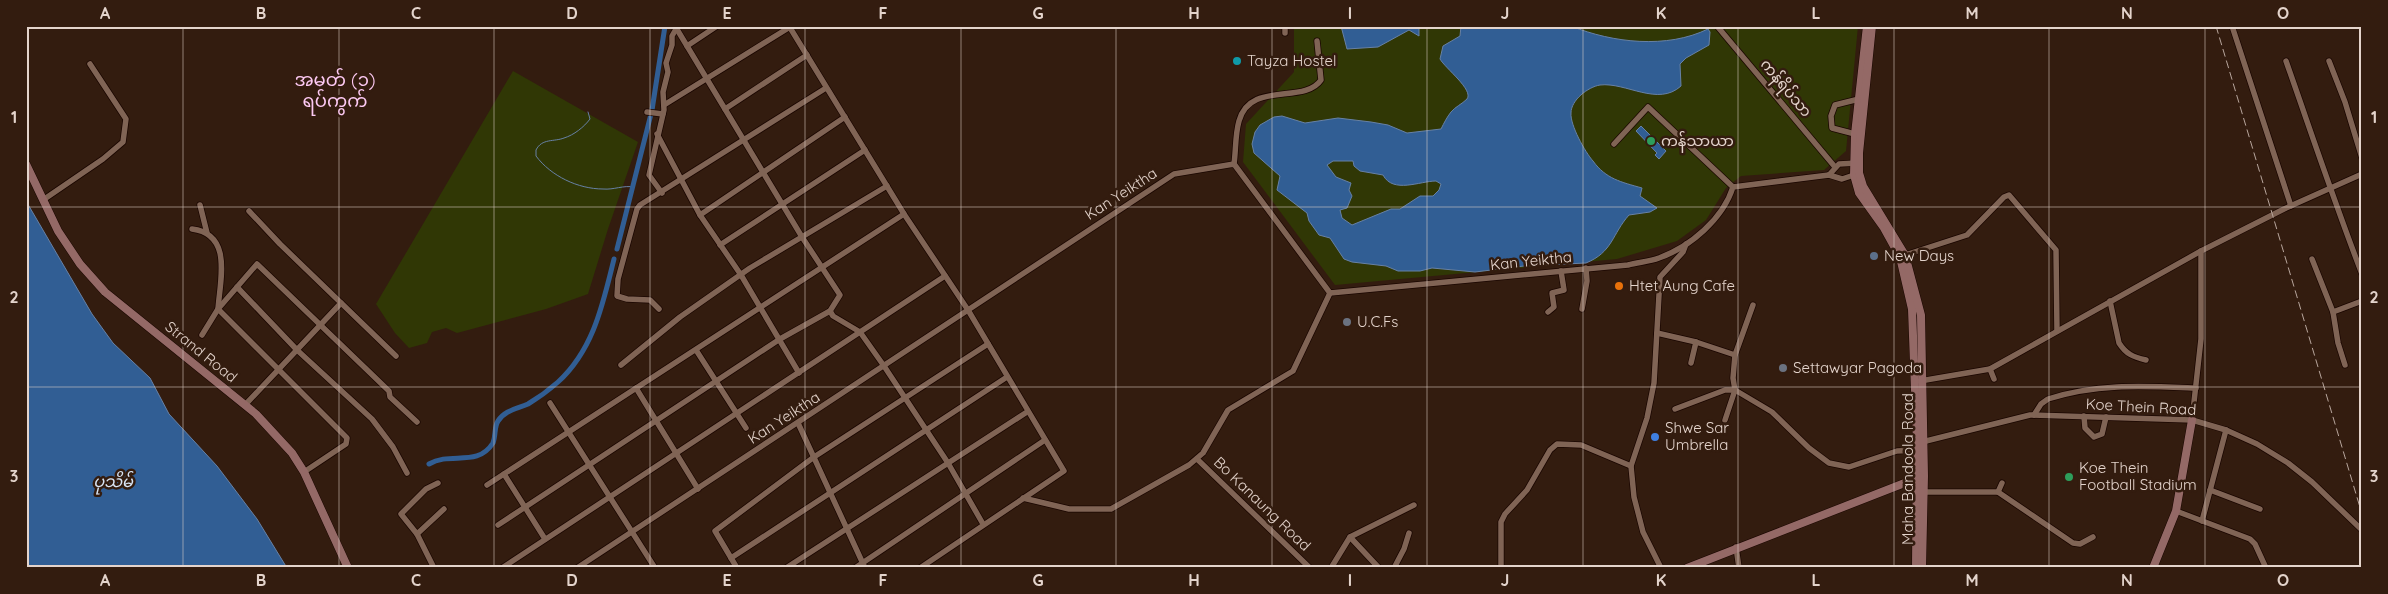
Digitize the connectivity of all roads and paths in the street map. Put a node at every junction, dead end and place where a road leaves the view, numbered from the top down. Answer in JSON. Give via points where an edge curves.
{"nodes":[{"id":1,"x":717,"y":26,"type":"edge"},
{"id":2,"x":790,"y":26,"type":"edge"},
{"id":3,"x":1717,"y":26,"type":"edge"},
{"id":4,"x":1867,"y":26,"type":"edge"},
{"id":5,"x":1872,"y":26,"type":"edge"},
{"id":6,"x":2232,"y":26,"type":"edge"},
{"id":7,"x":675,"y":28,"type":"edge"},
{"id":8,"x":1317,"y":41,"type":"dead end"},
{"id":9,"x":687,"y":46,"type":"junction"},
{"id":10,"x":807,"y":55,"type":"junction"},
{"id":11,"x":2330,"y":61,"type":"dead end"},
{"id":12,"x":2286,"y":62,"type":"dead end"},
{"id":13,"x":90,"y":64,"type":"dead end"},
{"id":14,"x":707,"y":78,"type":"junction"},
{"id":15,"x":826,"y":88,"type":"junction"},
{"id":16,"x":1859,"y":99,"type":"junction"},
{"id":17,"x":664,"y":105,"type":"junction"},
{"id":18,"x":725,"y":109,"type":"junction"},
{"id":19,"x":647,"y":112,"type":"dead end"},
{"id":20,"x":660,"y":113,"type":"junction"},
{"id":21,"x":845,"y":118,"type":"junction"},
{"id":22,"x":657,"y":134,"type":"junction"},
{"id":23,"x":1855,"y":134,"type":"junction"},
{"id":24,"x":744,"y":140,"type":"junction"},
{"id":25,"x":1614,"y":144,"type":"dead end"},
{"id":26,"x":865,"y":150,"type":"junction"},
{"id":27,"x":2362,"y":158,"type":"edge"},
{"id":28,"x":1856,"y":162,"type":"junction"},
{"id":29,"x":26,"y":164,"type":"edge"},
{"id":30,"x":1234,"y":164,"type":"junction"},
{"id":31,"x":1835,"y":167,"type":"junction"},
{"id":32,"x":763,"y":172,"type":"junction"},
{"id":33,"x":1857,"y":174,"type":"junction"},
{"id":34,"x":2362,"y":174,"type":"edge"},
{"id":35,"x":1829,"y":175,"type":"junction"},
{"id":36,"x":682,"y":180,"type":"junction"},
{"id":37,"x":887,"y":186,"type":"junction"},
{"id":38,"x":1733,"y":187,"type":"junction"},
{"id":39,"x":2329,"y":188,"type":"junction"},
{"id":40,"x":662,"y":193,"type":"junction"},
{"id":41,"x":43,"y":200,"type":"junction"},
{"id":42,"x":783,"y":204,"type":"junction"},
{"id":43,"x":200,"y":205,"type":"dead end"},
{"id":44,"x":2291,"y":206,"type":"junction"},
{"id":45,"x":249,"y":211,"type":"dead end"},
{"id":46,"x":904,"y":214,"type":"junction"},
{"id":47,"x":700,"y":215,"type":"junction"},
{"id":48,"x":192,"y":229,"type":"dead end"},
{"id":49,"x":207,"y":232,"type":"junction"},
{"id":50,"x":802,"y":237,"type":"junction"},
{"id":51,"x":1686,"y":244,"type":"junction"},
{"id":52,"x":720,"y":245,"type":"junction"},
{"id":53,"x":2201,"y":251,"type":"junction"},
{"id":54,"x":1667,"y":255,"type":"junction"},
{"id":55,"x":1902,"y":256,"type":"junction"},
{"id":56,"x":2312,"y":259,"type":"dead end"},
{"id":57,"x":1672,"y":263,"type":"junction"},
{"id":58,"x":822,"y":267,"type":"junction"},
{"id":59,"x":1586,"y":268,"type":"junction"},
{"id":60,"x":1561,"y":271,"type":"junction"},
{"id":61,"x":2362,"y":274,"type":"edge"},
{"id":62,"x":741,"y":275,"type":"junction"},
{"id":63,"x":945,"y":276,"type":"junction"},
{"id":64,"x":237,"y":287,"type":"junction"},
{"id":65,"x":1330,"y":293,"type":"junction"},
{"id":66,"x":2110,"y":301,"type":"junction"},
{"id":67,"x":2362,"y":301,"type":"edge"},
{"id":68,"x":341,"y":303,"type":"junction"},
{"id":69,"x":1753,"y":306,"type":"dead end"},
{"id":70,"x":760,"y":307,"type":"junction"},
{"id":71,"x":1554,"y":307,"type":"junction"},
{"id":72,"x":218,"y":309,"type":"junction"},
{"id":73,"x":659,"y":309,"type":"dead end"},
{"id":74,"x":1582,"y":309,"type":"dead end"},
{"id":75,"x":968,"y":310,"type":"junction"},
{"id":76,"x":1560,"y":310,"type":"dead end"},
{"id":77,"x":830,"y":311,"type":"junction"},
{"id":78,"x":1548,"y":312,"type":"dead end"},
{"id":79,"x":2333,"y":312,"type":"junction"},
{"id":80,"x":320,"y":325,"type":"junction"},
{"id":81,"x":2057,"y":331,"type":"junction"},
{"id":82,"x":860,"y":332,"type":"junction"},
{"id":83,"x":1657,"y":332,"type":"junction"},
{"id":84,"x":202,"y":335,"type":"dead end"},
{"id":85,"x":780,"y":339,"type":"junction"},
{"id":86,"x":1696,"y":342,"type":"junction"},
{"id":87,"x":988,"y":344,"type":"junction"},
{"id":88,"x":297,"y":350,"type":"junction"},
{"id":89,"x":696,"y":350,"type":"junction"},
{"id":90,"x":1736,"y":355,"type":"junction"},
{"id":91,"x":396,"y":356,"type":"dead end"},
{"id":92,"x":2146,"y":360,"type":"dead end"},
{"id":93,"x":1690,"y":363,"type":"dead end"},
{"id":94,"x":621,"y":365,"type":"dead end"},
{"id":95,"x":2345,"y":365,"type":"dead end"},
{"id":96,"x":884,"y":366,"type":"junction"},
{"id":97,"x":278,"y":369,"type":"junction"},
{"id":98,"x":1990,"y":369,"type":"junction"},
{"id":99,"x":799,"y":372,"type":"junction"},
{"id":100,"x":1007,"y":377,"type":"junction"},
{"id":101,"x":1994,"y":379,"type":"dead end"},
{"id":102,"x":717,"y":382,"type":"junction"},
{"id":103,"x":1919,"y":382,"type":"junction"},
{"id":104,"x":636,"y":388,"type":"junction"},
{"id":105,"x":2196,"y":388,"type":"junction"},
{"id":106,"x":1735,"y":390,"type":"junction"},
{"id":107,"x":906,"y":398,"type":"junction"},
{"id":108,"x":550,"y":403,"type":"dead end"},
{"id":109,"x":245,"y":405,"type":"junction"},
{"id":110,"x":1675,"y":409,"type":"dead end"},
{"id":111,"x":1027,"y":412,"type":"junction"},
{"id":112,"x":737,"y":414,"type":"junction"},
{"id":113,"x":2034,"y":415,"type":"junction"},
{"id":114,"x":2084,"y":416,"type":"junction"},
{"id":115,"x":2106,"y":417,"type":"junction"},
{"id":116,"x":1725,"y":420,"type":"dead end"},
{"id":117,"x":2192,"y":420,"type":"junction"},
{"id":118,"x":658,"y":421,"type":"junction"},
{"id":119,"x":417,"y":422,"type":"dead end"},
{"id":120,"x":798,"y":423,"type":"junction"},
{"id":121,"x":746,"y":428,"type":"dead end"},
{"id":122,"x":926,"y":430,"type":"junction"},
{"id":123,"x":2226,"y":430,"type":"junction"},
{"id":124,"x":570,"y":432,"type":"junction"},
{"id":125,"x":1045,"y":440,"type":"junction"},
{"id":126,"x":1919,"y":445,"type":"junction"},
{"id":127,"x":678,"y":453,"type":"junction"},
{"id":128,"x":814,"y":457,"type":"junction"},
{"id":129,"x":1197,"y":459,"type":"junction"},
{"id":130,"x":948,"y":463,"type":"junction"},
{"id":131,"x":591,"y":464,"type":"junction"},
{"id":132,"x":1631,"y":466,"type":"junction"},
{"id":133,"x":304,"y":472,"type":"junction"},
{"id":134,"x":407,"y":473,"type":"dead end"},
{"id":135,"x":504,"y":474,"type":"junction"},
{"id":136,"x":1921,"y":477,"type":"junction"},
{"id":137,"x":438,"y":483,"type":"dead end"},
{"id":138,"x":2002,"y":483,"type":"dead end"},
{"id":139,"x":487,"y":485,"type":"dead end"},
{"id":140,"x":698,"y":489,"type":"junction"},
{"id":141,"x":2210,"y":490,"type":"junction"},
{"id":142,"x":1923,"y":492,"type":"junction"},
{"id":143,"x":1998,"y":492,"type":"junction"},
{"id":144,"x":964,"y":493,"type":"junction"},
{"id":145,"x":831,"y":494,"type":"junction"},
{"id":146,"x":612,"y":497,"type":"junction"},
{"id":147,"x":1024,"y":498,"type":"junction"},
{"id":148,"x":1414,"y":506,"type":"dead end"},
{"id":149,"x":524,"y":508,"type":"junction"},
{"id":150,"x":444,"y":509,"type":"dead end"},
{"id":151,"x":2260,"y":509,"type":"dead end"},
{"id":152,"x":2176,"y":512,"type":"junction"},
{"id":153,"x":2202,"y":521,"type":"junction"},
{"id":154,"x":983,"y":524,"type":"junction"},
{"id":155,"x":498,"y":525,"type":"dead end"},
{"id":156,"x":846,"y":528,"type":"junction"},
{"id":157,"x":2362,"y":530,"type":"edge"},
{"id":158,"x":632,"y":532,"type":"junction"},
{"id":159,"x":1408,"y":533,"type":"dead end"},
{"id":160,"x":417,"y":534,"type":"junction"},
{"id":161,"x":1350,"y":536,"type":"junction"},
{"id":162,"x":2094,"y":537,"type":"dead end"},
{"id":163,"x":545,"y":539,"type":"junction"},
{"id":164,"x":1736,"y":547,"type":"junction"},
{"id":165,"x":731,"y":558,"type":"junction"},
{"id":166,"x":864,"y":566,"type":"edge"},
{"id":167,"x":348,"y":568,"type":"edge"},
{"id":168,"x":434,"y":568,"type":"edge"},
{"id":169,"x":502,"y":568,"type":"edge"},
{"id":170,"x":577,"y":568,"type":"edge"},
{"id":171,"x":655,"y":568,"type":"edge"},
{"id":172,"x":737,"y":568,"type":"edge"},
{"id":173,"x":786,"y":568,"type":"edge"},
{"id":174,"x":855,"y":568,"type":"edge"},
{"id":175,"x":920,"y":568,"type":"edge"},
{"id":176,"x":1310,"y":568,"type":"edge"},
{"id":177,"x":1331,"y":568,"type":"edge"},
{"id":178,"x":1379,"y":568,"type":"edge"},
{"id":179,"x":1394,"y":568,"type":"edge"},
{"id":180,"x":1501,"y":568,"type":"edge"},
{"id":181,"x":1661,"y":568,"type":"edge"},
{"id":182,"x":1687,"y":568,"type":"edge"},
{"id":183,"x":1738,"y":568,"type":"edge"},
{"id":184,"x":1916,"y":568,"type":"edge"},
{"id":185,"x":1922,"y":568,"type":"edge"},
{"id":186,"x":2153,"y":568,"type":"edge"},
{"id":187,"x":2266,"y":568,"type":"edge"}],
"edges":[{"from":1,"to":9,"type":"street"},
{"from":2,"to":10,"type":"street"},
{"from":2,"to":14,"type":"street"},
{"from":3,"to":31,"type":"street","name":"ကန်ရိပ်သာ"},
{"from":4,"to":16,"type":"main road","name":"Maha Bandoola Road"},
{"from":5,"to":28,"type":"main road","name":"Maha Bandoola Road"},
{"from":6,"to":44,"type":"street"},
{"from":7,"to":9,"type":"street"},
{"from":7,"to":17,"type":"street","via":[[666,62]]},
{"from":8,"to":30,"type":"street","via":[[1321,80],[1312,88],[1269,95],[1252,103],[1239,120]]},
{"from":9,"to":14,"type":"street"},
{"from":10,"to":15,"type":"street"},
{"from":10,"to":18,"type":"street"},
{"from":11,"to":27,"type":"street"},
{"from":12,"to":39,"type":"street"},
{"from":13,"to":41,"type":"street","via":[[126,119],[123,142]]},
{"from":14,"to":17,"type":"street"},
{"from":14,"to":18,"type":"street"},
{"from":15,"to":21,"type":"street"},
{"from":15,"to":24,"type":"street"},
{"from":16,"to":23,"type":"main road","name":"Maha Bandoola Road"},
{"from":16,"to":23,"type":"street","via":[[1835,105],[1832,116],[1832,128]]},
{"from":17,"to":20,"type":"street"},
{"from":18,"to":24,"type":"street"},
{"from":19,"to":20,"type":"street"},
{"from":20,"to":22,"type":"street"},
{"from":21,"to":26,"type":"street"},
{"from":21,"to":32,"type":"street"},
{"from":22,"to":36,"type":"street"},
{"from":22,"to":40,"type":"street","via":[[650,175]]},
{"from":23,"to":28,"type":"main road","name":"Maha Bandoola Road"},
{"from":24,"to":32,"type":"street"},
{"from":24,"to":36,"type":"street"},
{"from":25,"to":38,"type":"street","via":[[1648,108]]},
{"from":26,"to":37,"type":"street"},
{"from":26,"to":42,"type":"street"},
{"from":28,"to":31,"type":"street","via":[[1844,162]]},
{"from":28,"to":33,"type":"main road","name":"Maha Bandoola Road"},
{"from":29,"to":41,"type":"main road","name":"Strand Road"},
{"from":30,"to":65,"type":"street"},
{"from":30,"to":75,"type":"street","name":"Kan Yeiktha","via":[[1174,174]]},
{"from":31,"to":35,"type":"street"},
{"from":32,"to":42,"type":"street"},
{"from":32,"to":47,"type":"street"},
{"from":33,"to":35,"type":"street","via":[[1842,179]]},
{"from":33,"to":55,"type":"main road","name":"Maha Bandoola Road","via":[[1859,193]]},
{"from":34,"to":39,"type":"street"},
{"from":35,"to":38,"type":"street"},
{"from":36,"to":40,"type":"street"},
{"from":36,"to":47,"type":"street"},
{"from":37,"to":46,"type":"street"},
{"from":37,"to":50,"type":"street"},
{"from":38,"to":51,"type":"street","name":"Kan Yeiktha","via":[[1705,230]]},
{"from":39,"to":44,"type":"street"},
{"from":39,"to":61,"type":"street"},
{"from":40,"to":73,"type":"street","via":[[640,204],[637,209],[616,291],[621,299],[650,300]]},
{"from":41,"to":109,"type":"main road","name":"Strand Road","via":[[58,231],[80,264],[105,292]]},
{"from":42,"to":50,"type":"street"},
{"from":42,"to":52,"type":"street"},
{"from":43,"to":49,"type":"street"},
{"from":44,"to":53,"type":"street"},
{"from":45,"to":68,"type":"street"},
{"from":46,"to":58,"type":"street"},
{"from":46,"to":63,"type":"street"},
{"from":47,"to":52,"type":"street"},
{"from":48,"to":49,"type":"street"},
{"from":49,"to":72,"type":"street","via":[[219,244]]},
{"from":50,"to":58,"type":"street"},
{"from":50,"to":62,"type":"street"},
{"from":51,"to":54,"type":"street","name":"Kan Yeiktha"},
{"from":51,"to":57,"type":"street"},
{"from":52,"to":62,"type":"street"},
{"from":53,"to":66,"type":"street"},
{"from":53,"to":105,"type":"street"},
{"from":54,"to":57,"type":"street"},
{"from":54,"to":59,"type":"street","name":"Kan Yeiktha","via":[[1628,265]]},
{"from":55,"to":81,"type":"street","via":[[1967,235],[2004,196],[2009,195],[2056,250]]},
{"from":55,"to":103,"type":"main road","name":"Maha Bandoola Road","via":[[1914,323]]},
{"from":56,"to":79,"type":"street"},
{"from":57,"to":83,"type":"street","via":[[1660,277]]},
{"from":58,"to":70,"type":"street"},
{"from":58,"to":77,"type":"street","via":[[840,295]]},
{"from":59,"to":60,"type":"street","name":"Kan Yeiktha"},
{"from":59,"to":74,"type":"street"},
{"from":60,"to":65,"type":"street","name":"Kan Yeiktha"},
{"from":60,"to":71,"type":"street","via":[[1564,290],[1552,293]]},
{"from":62,"to":70,"type":"street"},
{"from":62,"to":94,"type":"street","via":[[680,317]]},
{"from":63,"to":75,"type":"street"},
{"from":63,"to":82,"type":"street"},
{"from":64,"to":72,"type":"street"},
{"from":64,"to":80,"type":"street","via":[[257,264]]},
{"from":64,"to":88,"type":"street"},
{"from":65,"to":129,"type":"street","via":[[1293,371],[1228,410]]},
{"from":66,"to":81,"type":"street"},
{"from":66,"to":92,"type":"street","via":[[2119,343],[2132,356]]},
{"from":67,"to":79,"type":"street"},
{"from":68,"to":80,"type":"street"},
{"from":68,"to":91,"type":"street"},
{"from":69,"to":90,"type":"street"},
{"from":70,"to":85,"type":"street"},
{"from":70,"to":89,"type":"street"},
{"from":71,"to":76,"type":"street"},
{"from":71,"to":78,"type":"street"},
{"from":72,"to":84,"type":"street"},
{"from":72,"to":97,"type":"street"},
{"from":75,"to":87,"type":"street"},
{"from":75,"to":96,"type":"street","name":"Kan Yeiktha"},
{"from":77,"to":82,"type":"street"},
{"from":77,"to":85,"type":"street"},
{"from":79,"to":95,"type":"street"},
{"from":80,"to":88,"type":"street"},
{"from":80,"to":119,"type":"street"},
{"from":81,"to":98,"type":"street"},
{"from":82,"to":96,"type":"street"},
{"from":82,"to":99,"type":"street"},
{"from":83,"to":86,"type":"street"},
{"from":83,"to":132,"type":"street","via":[[1654,383],[1647,418]]},
{"from":85,"to":99,"type":"street"},
{"from":85,"to":102,"type":"street"},
{"from":86,"to":90,"type":"street"},
{"from":86,"to":93,"type":"street"},
{"from":87,"to":100,"type":"street"},
{"from":87,"to":107,"type":"street"},
{"from":88,"to":97,"type":"street"},
{"from":88,"to":134,"type":"street","via":[[372,419]]},
{"from":89,"to":102,"type":"street"},
{"from":89,"to":104,"type":"street"},
{"from":90,"to":106,"type":"street"},
{"from":96,"to":107,"type":"street"},
{"from":96,"to":120,"type":"street","name":"Kan Yeiktha"},
{"from":97,"to":109,"type":"street"},
{"from":97,"to":133,"type":"street","via":[[347,440],[346,444]]},
{"from":98,"to":101,"type":"street"},
{"from":98,"to":103,"type":"street"},
{"from":99,"to":112,"type":"street"},
{"from":100,"to":111,"type":"street"},
{"from":100,"to":122,"type":"street"},
{"from":102,"to":112,"type":"street"},
{"from":102,"to":118,"type":"street"},
{"from":103,"to":126,"type":"main road","name":"Maha Bandoola Road"},
{"from":104,"to":118,"type":"street"},
{"from":104,"to":124,"type":"street"},
{"from":105,"to":113,"type":"street","via":[[2098,387],[2048,399]]},
{"from":105,"to":117,"type":"street"},
{"from":106,"to":110,"type":"street","via":[[1725,390]]},
{"from":106,"to":116,"type":"street"},
{"from":106,"to":126,"type":"street","name":"Koe Thein Road","via":[[1772,412],[1829,463],[1848,467]]},
{"from":107,"to":122,"type":"street"},
{"from":107,"to":128,"type":"street"},
{"from":108,"to":124,"type":"street"},
{"from":109,"to":133,"type":"main road","name":"Strand Road","via":[[292,453]]},
{"from":111,"to":125,"type":"street"},
{"from":111,"to":130,"type":"street"},
{"from":112,"to":121,"type":"street"},
{"from":112,"to":127,"type":"street"},
{"from":113,"to":114,"type":"street","name":"Koe Thein Road"},
{"from":113,"to":126,"type":"street","name":"Koe Thein Road"},
{"from":114,"to":115,"type":"street","name":"Koe Thein Road"},
{"from":114,"to":115,"type":"street","via":[[2085,428],[2094,437],[2102,434]]},
{"from":115,"to":117,"type":"street","name":"Koe Thein Road"},
{"from":117,"to":123,"type":"street","name":"Koe Thein Road"},
{"from":117,"to":152,"type":"main road"},
{"from":118,"to":127,"type":"street"},
{"from":118,"to":131,"type":"street"},
{"from":120,"to":128,"type":"street"},
{"from":120,"to":140,"type":"street","name":"Kan Yeiktha"},
{"from":122,"to":130,"type":"street"},
{"from":122,"to":145,"type":"street"},
{"from":123,"to":141,"type":"street"},
{"from":123,"to":157,"type":"street","name":"Koe Thein Road","via":[[2288,463]]},
{"from":124,"to":131,"type":"street"},
{"from":124,"to":135,"type":"street"},
{"from":125,"to":144,"type":"street"},
{"from":125,"to":147,"type":"street","via":[[1064,471]]},
{"from":126,"to":136,"type":"main road","name":"Maha Bandoola Road"},
{"from":127,"to":140,"type":"street"},
{"from":127,"to":146,"type":"street"},
{"from":128,"to":145,"type":"street"},
{"from":128,"to":165,"type":"street","via":[[714,530]]},
{"from":129,"to":147,"type":"street","via":[[1111,509],[1069,509]]},
{"from":129,"to":176,"type":"street","name":"Bo Kanaung Road"},
{"from":130,"to":144,"type":"street"},
{"from":130,"to":156,"type":"street"},
{"from":131,"to":146,"type":"street"},
{"from":131,"to":149,"type":"street"},
{"from":132,"to":180,"type":"street","via":[[1581,444],[1557,444],[1550,450],[1527,490],[1500,522]]},
{"from":132,"to":181,"type":"street","via":[[1634,497],[1643,532]]},
{"from":133,"to":167,"type":"main road","name":"Strand Road"},
{"from":135,"to":139,"type":"street"},
{"from":135,"to":149,"type":"street"},
{"from":136,"to":142,"type":"main road","name":"Maha Bandoola Road"},
{"from":136,"to":164,"type":"main road"},
{"from":136,"to":184,"type":"main road","name":"Maha Bandoola Road"},
{"from":137,"to":160,"type":"street","via":[[426,489],[401,514]]},
{"from":138,"to":143,"type":"street"},
{"from":140,"to":158,"type":"street","name":"Kan Yeiktha"},
{"from":141,"to":151,"type":"street"},
{"from":141,"to":153,"type":"street"},
{"from":142,"to":143,"type":"street"},
{"from":142,"to":185,"type":"main road","name":"Maha Bandoola Road"},
{"from":143,"to":162,"type":"street","via":[[2073,543],[2080,544]]},
{"from":144,"to":154,"type":"street"},
{"from":144,"to":166,"type":"street"},
{"from":145,"to":156,"type":"street"},
{"from":145,"to":165,"type":"street"},
{"from":146,"to":158,"type":"street"},
{"from":146,"to":163,"type":"street"},
{"from":147,"to":154,"type":"street"},
{"from":148,"to":161,"type":"street"},
{"from":149,"to":155,"type":"street"},
{"from":149,"to":163,"type":"street"},
{"from":150,"to":160,"type":"street"},
{"from":152,"to":153,"type":"street"},
{"from":152,"to":186,"type":"main road"},
{"from":153,"to":187,"type":"street","via":[[2250,539]]},
{"from":154,"to":175,"type":"street"},
{"from":156,"to":166,"type":"street"},
{"from":156,"to":173,"type":"street"},
{"from":158,"to":170,"type":"street","name":"Kan Yeiktha"},
{"from":158,"to":171,"type":"street"},
{"from":159,"to":179,"type":"street"},
{"from":160,"to":168,"type":"street"},
{"from":161,"to":177,"type":"street"},
{"from":161,"to":178,"type":"street"},
{"from":163,"to":169,"type":"street"},
{"from":164,"to":182,"type":"main road"},
{"from":164,"to":183,"type":"street"},
{"from":165,"to":172,"type":"street"},
{"from":166,"to":174,"type":"street"}]}
